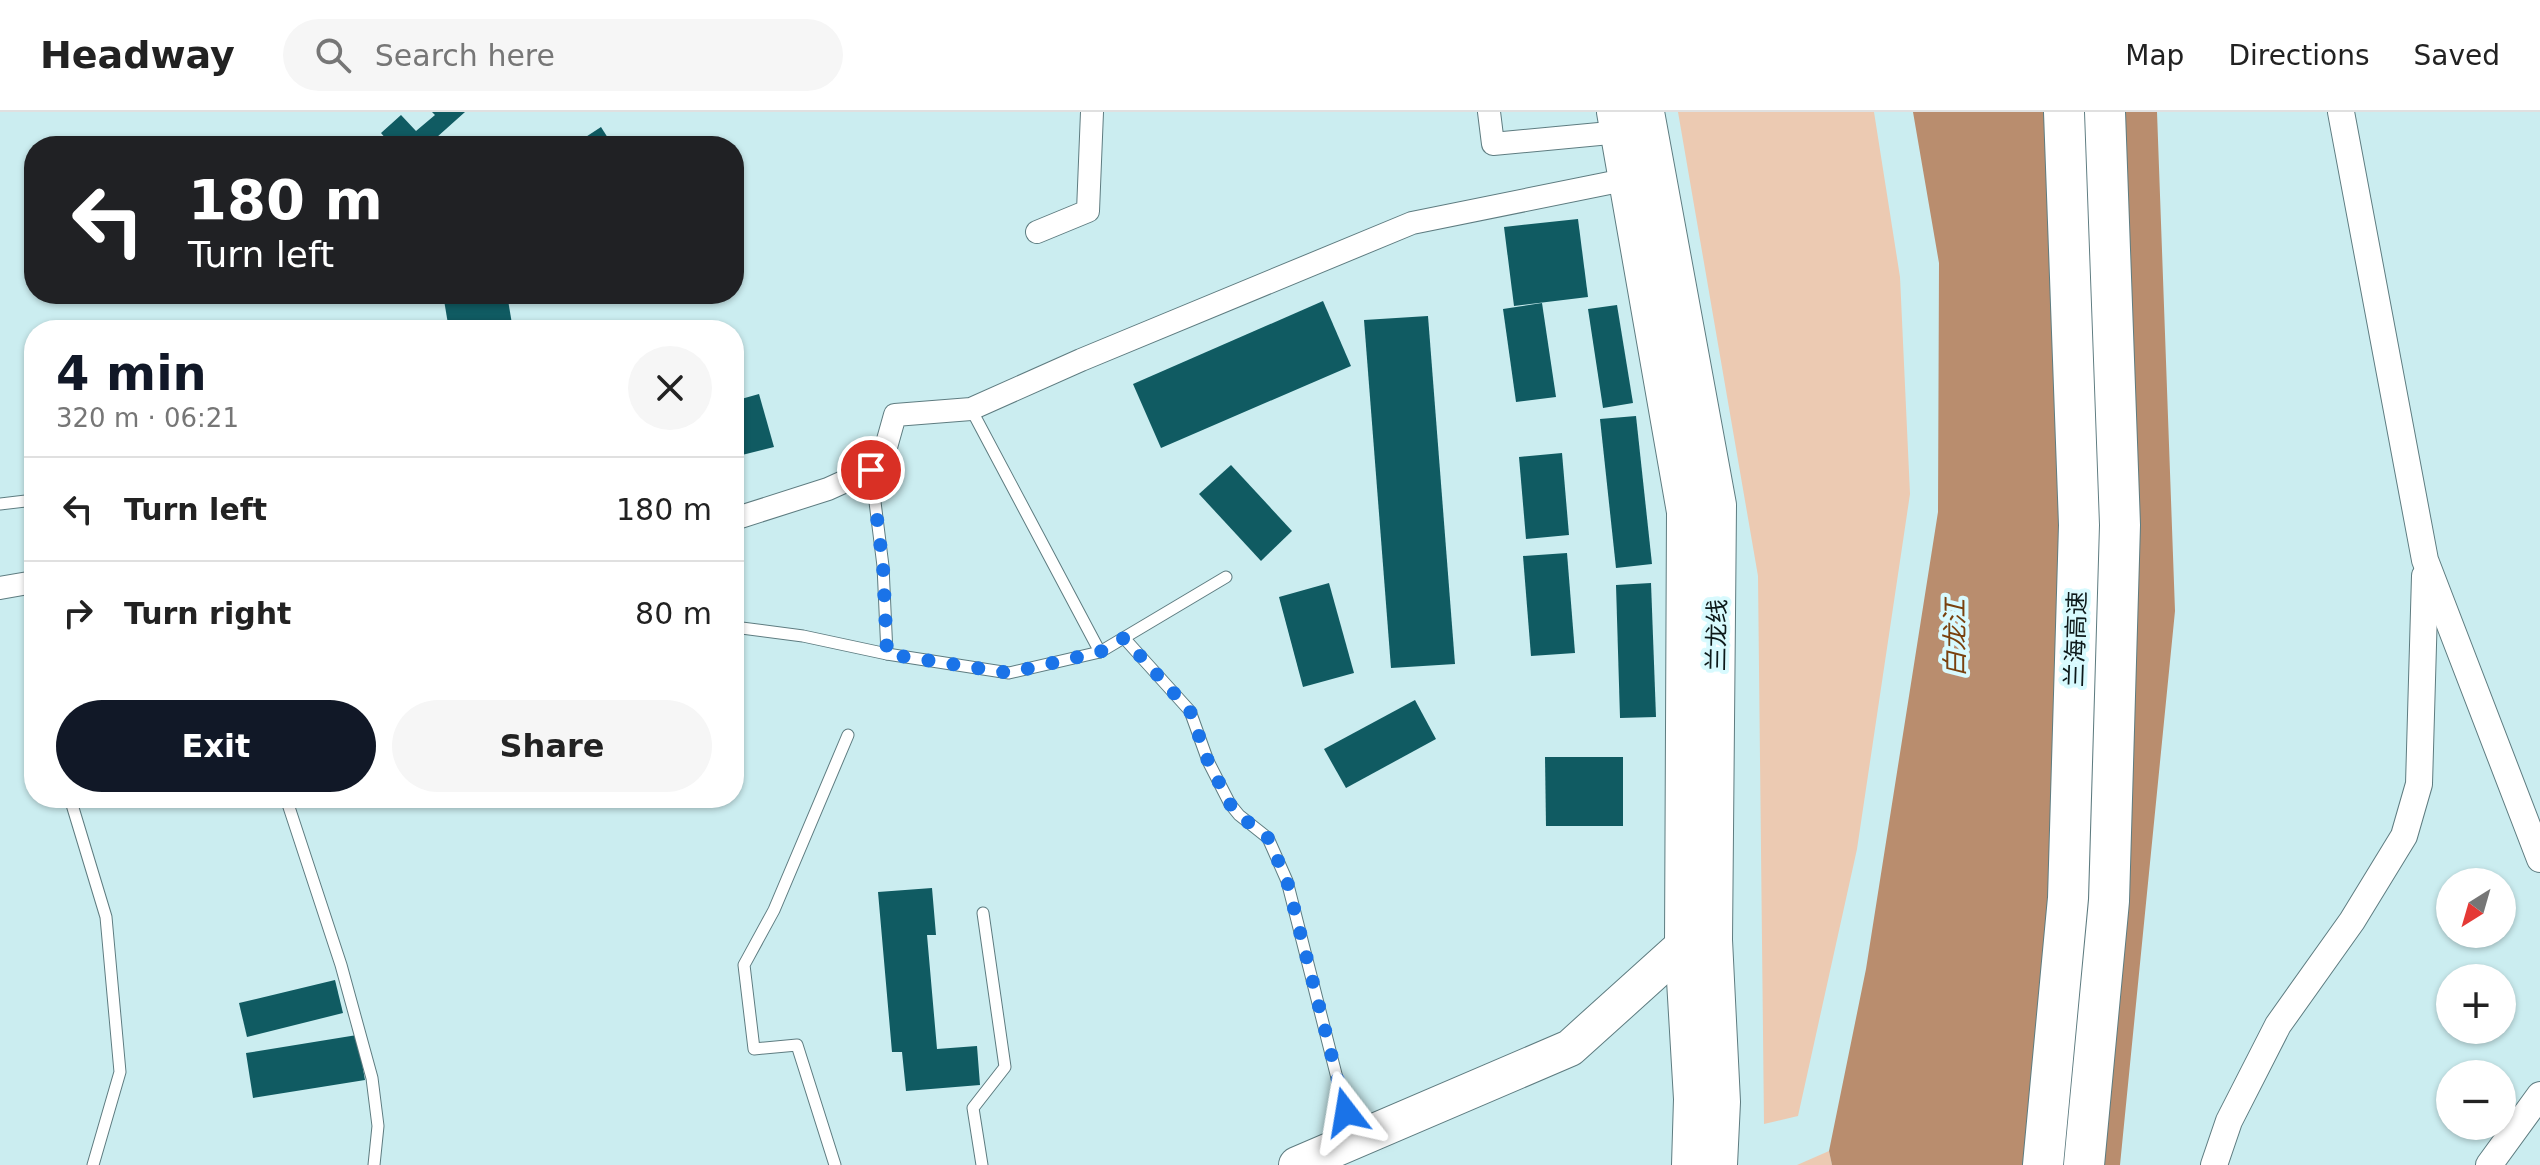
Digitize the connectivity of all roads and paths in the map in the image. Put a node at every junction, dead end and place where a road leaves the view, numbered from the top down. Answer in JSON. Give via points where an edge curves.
{"nodes":[{"id":1,"x":1092,"y":112,"type":"edge"},
{"id":2,"x":1489,"y":112,"type":"edge"},
{"id":3,"x":2064,"y":112,"type":"edge"},
{"id":4,"x":2105,"y":112,"type":"edge"},
{"id":5,"x":2341,"y":112,"type":"edge"},
{"id":6,"x":1632,"y":121,"type":"edge"},
{"id":7,"x":1642,"y":176,"type":"junction"},
{"id":8,"x":1037,"y":232,"type":"dead end"},
{"id":9,"x":971,"y":409,"type":"junction"},
{"id":10,"x":871,"y":470,"type":"junction"},
{"id":11,"x":24,"y":501,"type":"edge"},
{"id":12,"x":0,"y":504,"type":"edge"},
{"id":13,"x":744,"y":516,"type":"edge"},
{"id":14,"x":2425,"y":560,"type":"junction"},
{"id":15,"x":1226,"y":577,"type":"dead end"},
{"id":16,"x":0,"y":588,"type":"edge"},
{"id":17,"x":24,"y":588,"type":"edge"},
{"id":18,"x":744,"y":628,"type":"edge"},
{"id":19,"x":1124,"y":638,"type":"junction"},
{"id":20,"x":1100,"y":652,"type":"junction"},
{"id":21,"x":887,"y":654,"type":"junction"},
{"id":22,"x":848,"y":735,"type":"dead end"},
{"id":23,"x":73,"y":808,"type":"edge"},
{"id":24,"x":289,"y":808,"type":"edge"},
{"id":25,"x":2540,"y":859,"type":"edge"},
{"id":26,"x":983,"y":913,"type":"dead end"},
{"id":27,"x":1698,"y":943,"type":"junction"},
{"id":28,"x":2540,"y":1095,"type":"edge"},
{"id":29,"x":1707,"y":1100,"type":"junction"},
{"id":30,"x":1353,"y":1141,"type":"junction"},
{"id":31,"x":93,"y":1165,"type":"edge"},
{"id":32,"x":374,"y":1165,"type":"edge"},
{"id":33,"x":835,"y":1165,"type":"edge"},
{"id":34,"x":982,"y":1165,"type":"edge"},
{"id":35,"x":1297,"y":1165,"type":"edge"},
{"id":36,"x":1690,"y":1165,"type":"edge"},
{"id":37,"x":1719,"y":1165,"type":"edge"},
{"id":38,"x":2043,"y":1165,"type":"edge"},
{"id":39,"x":2084,"y":1165,"type":"edge"},
{"id":40,"x":2214,"y":1165,"type":"edge"},
{"id":41,"x":2489,"y":1165,"type":"edge"}],
"edges":[{"from":1,"to":8,"type":"street","via":[[1088,211]]},
{"from":2,"to":6,"type":"street","via":[[1493,144]]},
{"from":3,"to":38,"type":"highway","name":"兰海高速","via":[[2079,525],[2068,898]]},
{"from":4,"to":39,"type":"highway","name":"兰海高速","via":[[2120,525],[2109,901]]},
{"from":5,"to":14,"type":"street"},
{"from":6,"to":7,"type":"highway","name":"兰龙线"},
{"from":7,"to":9,"type":"street","via":[[1412,223]]},
{"from":7,"to":27,"type":"highway","name":"兰龙线","via":[[1685,512]]},
{"from":9,"to":10,"type":"street","via":[[895,415],[881,465]]},
{"from":9,"to":20,"type":"lane"},
{"from":10,"to":13,"type":"street"},
{"from":10,"to":21,"type":"lane"},
{"from":11,"to":12,"type":"lane"},
{"from":14,"to":25,"type":"street"},
{"from":14,"to":40,"type":"street","via":[[2419,784],[2404,836],[2278,1025],[2229,1121]]},
{"from":15,"to":19,"type":"lane"},
{"from":16,"to":17,"type":"street"},
{"from":18,"to":21,"type":"lane"},
{"from":19,"to":20,"type":"lane"},
{"from":19,"to":30,"type":"lane","via":[[1190,711],[1230,804],[1268,838],[1287,881]]},
{"from":20,"to":21,"type":"lane","via":[[1009,673]]},
{"from":22,"to":33,"type":"lane","via":[[774,910],[744,965],[754,1049],[797,1045]]},
{"from":23,"to":31,"type":"lane","via":[[106,917],[120,1072]]},
{"from":24,"to":32,"type":"lane","via":[[372,1078],[378,1126]]},
{"from":26,"to":34,"type":"lane","via":[[1005,1067],[973,1108]]},
{"from":27,"to":29,"type":"highway","name":"兰龙线"},
{"from":27,"to":30,"type":"highway","via":[[1570,1048]]},
{"from":28,"to":41,"type":"street"},
{"from":29,"to":36,"type":"highway","name":"兰龙线"},
{"from":29,"to":37,"type":"highway","name":"兰龙线"},
{"from":30,"to":35,"type":"highway"}]}
